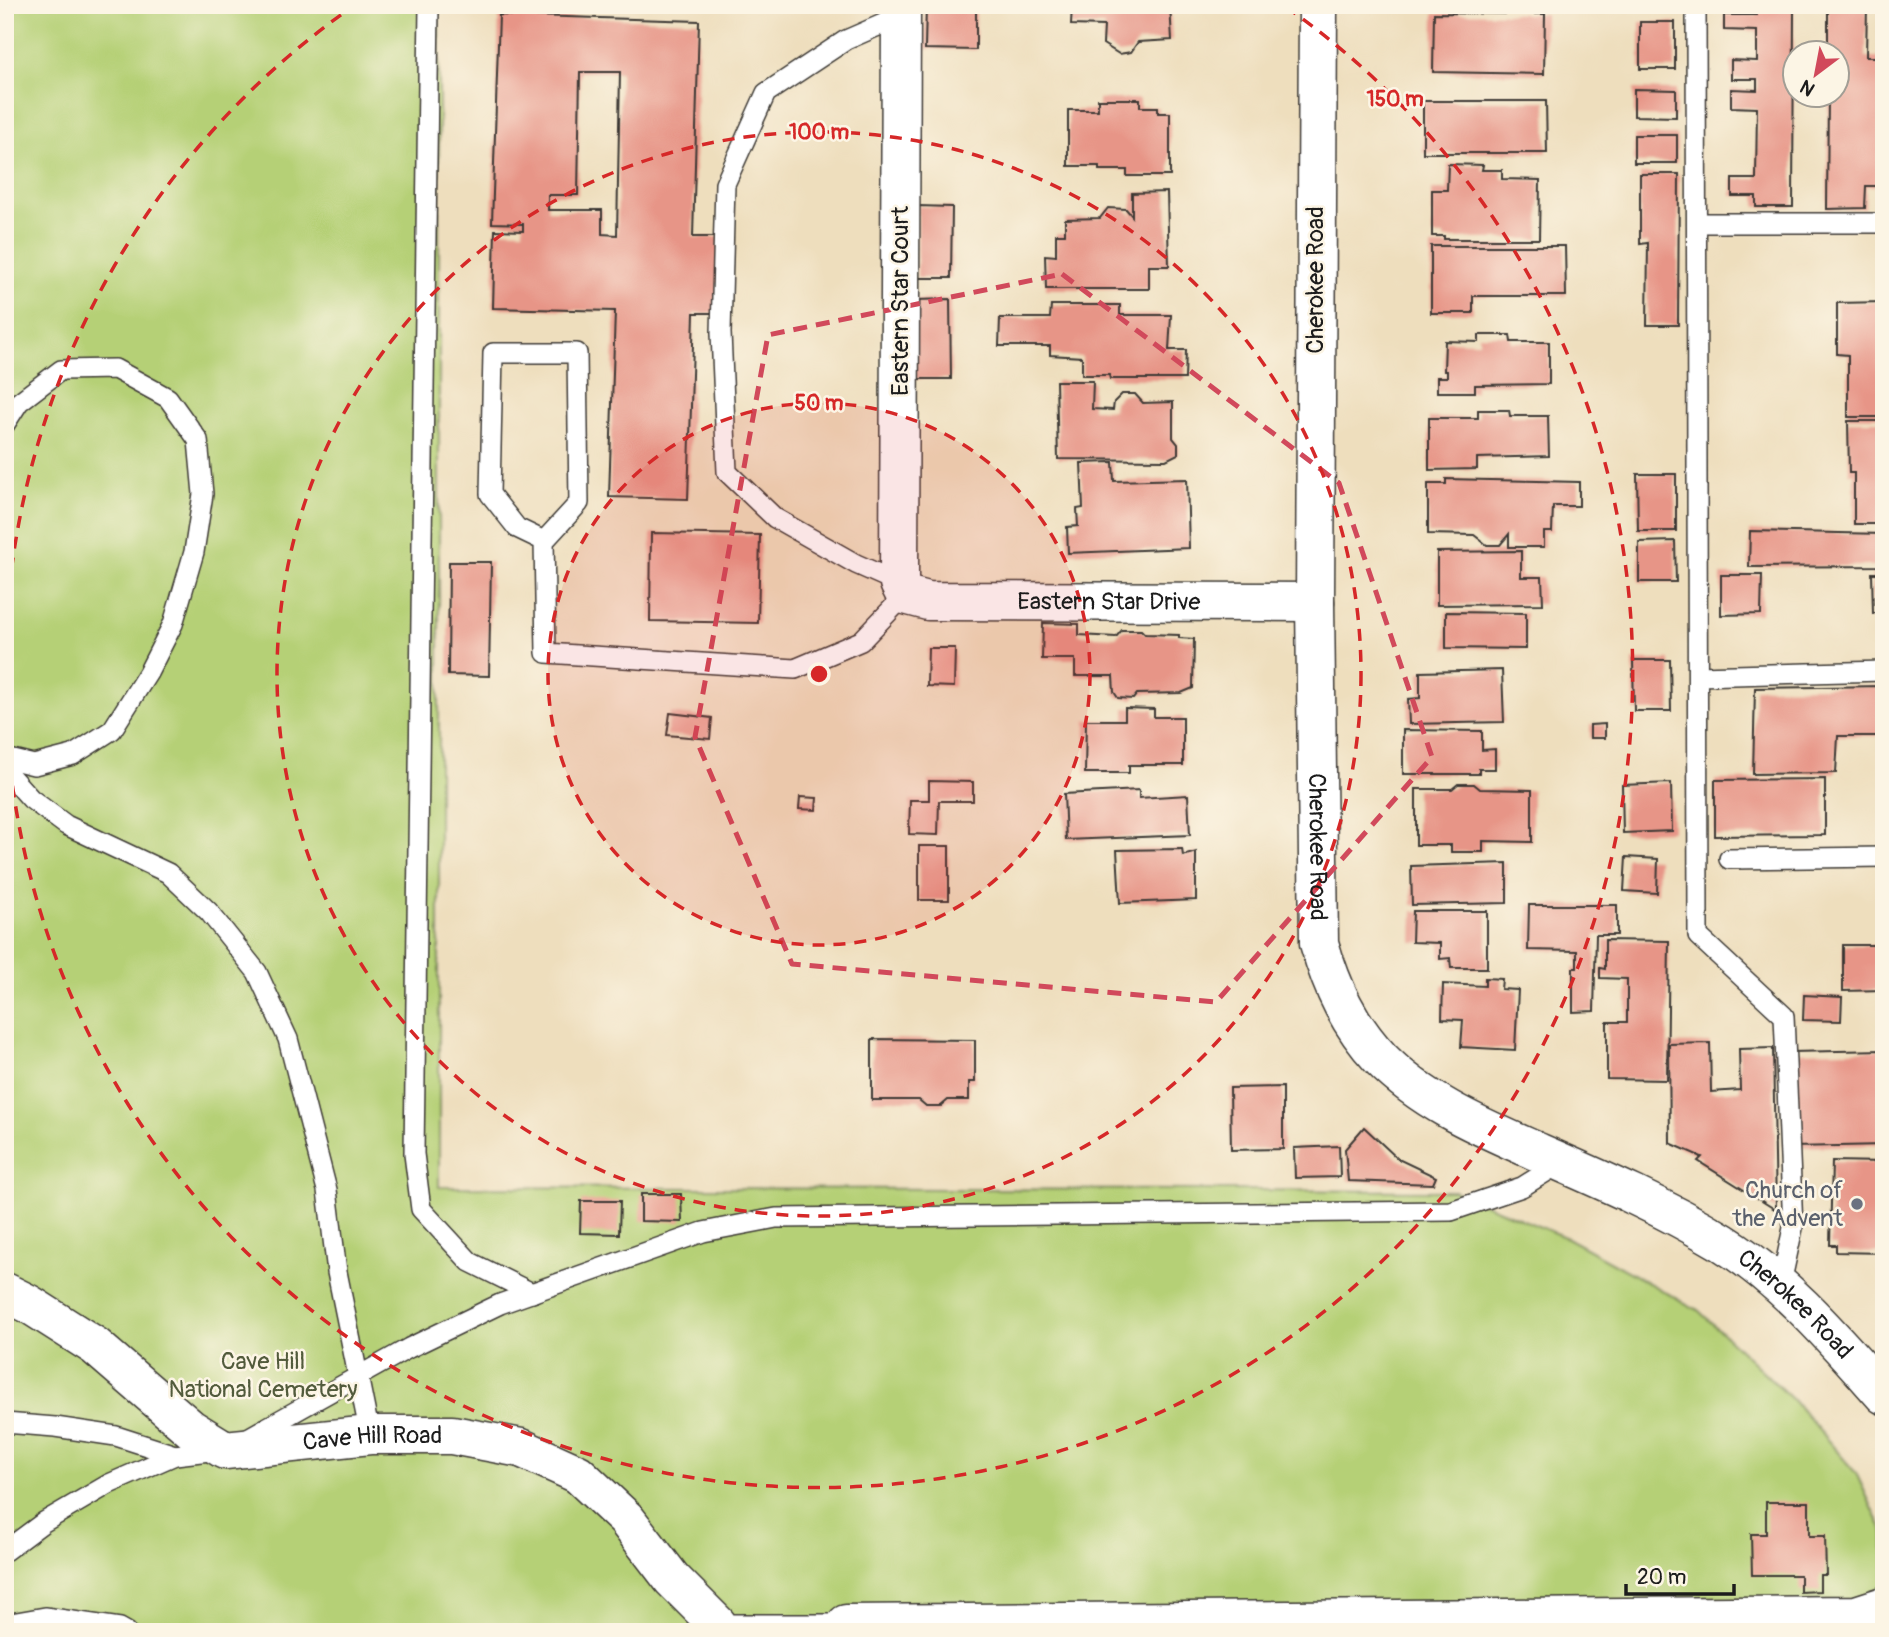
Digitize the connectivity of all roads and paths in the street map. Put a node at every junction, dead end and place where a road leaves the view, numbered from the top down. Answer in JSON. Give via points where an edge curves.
{"nodes":[{"id":1,"x":429,"y":5,"type":"edge"},
{"id":2,"x":1318,"y":5,"type":"edge"},
{"id":3,"x":1696,"y":5,"type":"edge"},
{"id":4,"x":901,"y":11,"type":"edge"},
{"id":5,"x":1697,"y":223,"type":"junction"},
{"id":6,"x":1884,"y":223,"type":"edge"},
{"id":7,"x":5,"y":425,"type":"edge"},
{"id":8,"x":544,"y":541,"type":"junction"},
{"id":9,"x":902,"y":589,"type":"junction"},
{"id":10,"x":1315,"y":602,"type":"junction"},
{"id":11,"x":1884,"y":671,"type":"edge"},
{"id":12,"x":1698,"y":676,"type":"junction"},
{"id":13,"x":5,"y":758,"type":"edge"},
{"id":14,"x":5,"y":769,"type":"edge"},
{"id":15,"x":1884,"y":857,"type":"edge"},
{"id":16,"x":1729,"y":859,"type":"dead end"},
{"id":17,"x":1562,"y":1162,"type":"junction"},
{"id":18,"x":1780,"y":1288,"type":"junction"},
{"id":19,"x":5,"y":1292,"type":"edge"},
{"id":20,"x":532,"y":1293,"type":"junction"},
{"id":21,"x":359,"y":1376,"type":"junction"},
{"id":22,"x":1884,"y":1395,"type":"edge"},
{"id":23,"x":5,"y":1423,"type":"edge"},
{"id":24,"x":370,"y":1435,"type":"junction"},
{"id":25,"x":225,"y":1450,"type":"junction"},
{"id":26,"x":175,"y":1455,"type":"junction"},
{"id":27,"x":5,"y":1551,"type":"edge"},
{"id":28,"x":1884,"y":1606,"type":"edge"},
{"id":29,"x":5,"y":1624,"type":"edge"},
{"id":30,"x":846,"y":1624,"type":"joint"},
{"id":31,"x":715,"y":1628,"type":"edge"},
{"id":32,"x":127,"y":1632,"type":"edge"}],
"edges":[{"from":1,"to":20,"type":"lane","via":[[414,1154],[421,1209],[470,1262]]},
{"from":2,"to":10,"type":"street","name":"Cherokee Road"},
{"from":3,"to":5,"type":"lane"},
{"from":4,"to":9,"type":"street","name":"Eastern Star Court"},
{"from":4,"to":9,"type":"lane","via":[[846,40],[766,93],[725,184],[721,333],[727,472],[775,518]]},
{"from":5,"to":6,"type":"lane"},
{"from":5,"to":12,"type":"lane"},
{"from":7,"to":13,"type":"lane","via":[[19,402],[61,370],[115,369],[168,398],[198,440],[203,494],[194,552],[173,624],[112,730],[73,755],[34,765]]},
{"from":8,"to":8,"type":"lane","via":[[579,503],[577,353],[493,353],[490,494],[517,528]]},
{"from":8,"to":9,"type":"lane","via":[[546,653],[795,669],[861,642]]},
{"from":9,"to":10,"type":"street","name":"Eastern Star Drive","via":[[928,601]]},
{"from":10,"to":17,"type":"street","name":"Cherokee Road","via":[[1319,943],[1331,982],[1346,1013],[1395,1072],[1463,1118]]},
{"from":11,"to":12,"type":"lane"},
{"from":12,"to":18,"type":"lane","via":[[1698,936],[1784,1016],[1793,1228]]},
{"from":14,"to":21,"type":"lane","via":[[31,799],[66,825],[168,873],[209,912],[257,972],[288,1039],[327,1190],[337,1272]]},
{"from":15,"to":16,"type":"lane"},
{"from":17,"to":18,"type":"street","name":"Cherokee Road","via":[[1713,1237]]},
{"from":17,"to":20,"type":"lane","via":[[1522,1187],[1451,1211],[776,1218],[703,1232]]},
{"from":18,"to":22,"type":"street","name":"Cherokee Road","via":[[1820,1324]]},
{"from":19,"to":25,"type":"street","via":[[95,1346],[191,1429]]},
{"from":20,"to":21,"type":"lane","via":[[500,1304]]},
{"from":21,"to":24,"type":"lane"},
{"from":21,"to":25,"type":"lane"},
{"from":23,"to":26,"type":"lane","via":[[116,1436]]},
{"from":24,"to":25,"type":"street","name":"Cave Hill Road"},
{"from":24,"to":31,"type":"street","name":"Cave Hill Road","via":[[452,1435],[522,1448],[578,1474],[626,1519]]},
{"from":25,"to":26,"type":"lane"},
{"from":26,"to":27,"type":"lane","via":[[109,1484]]},
{"from":28,"to":30,"type":"street","via":[[1856,1615]]},
{"from":29,"to":32,"type":"lane","via":[[45,1618]]},
{"from":30,"to":31,"type":"lane"}]}
